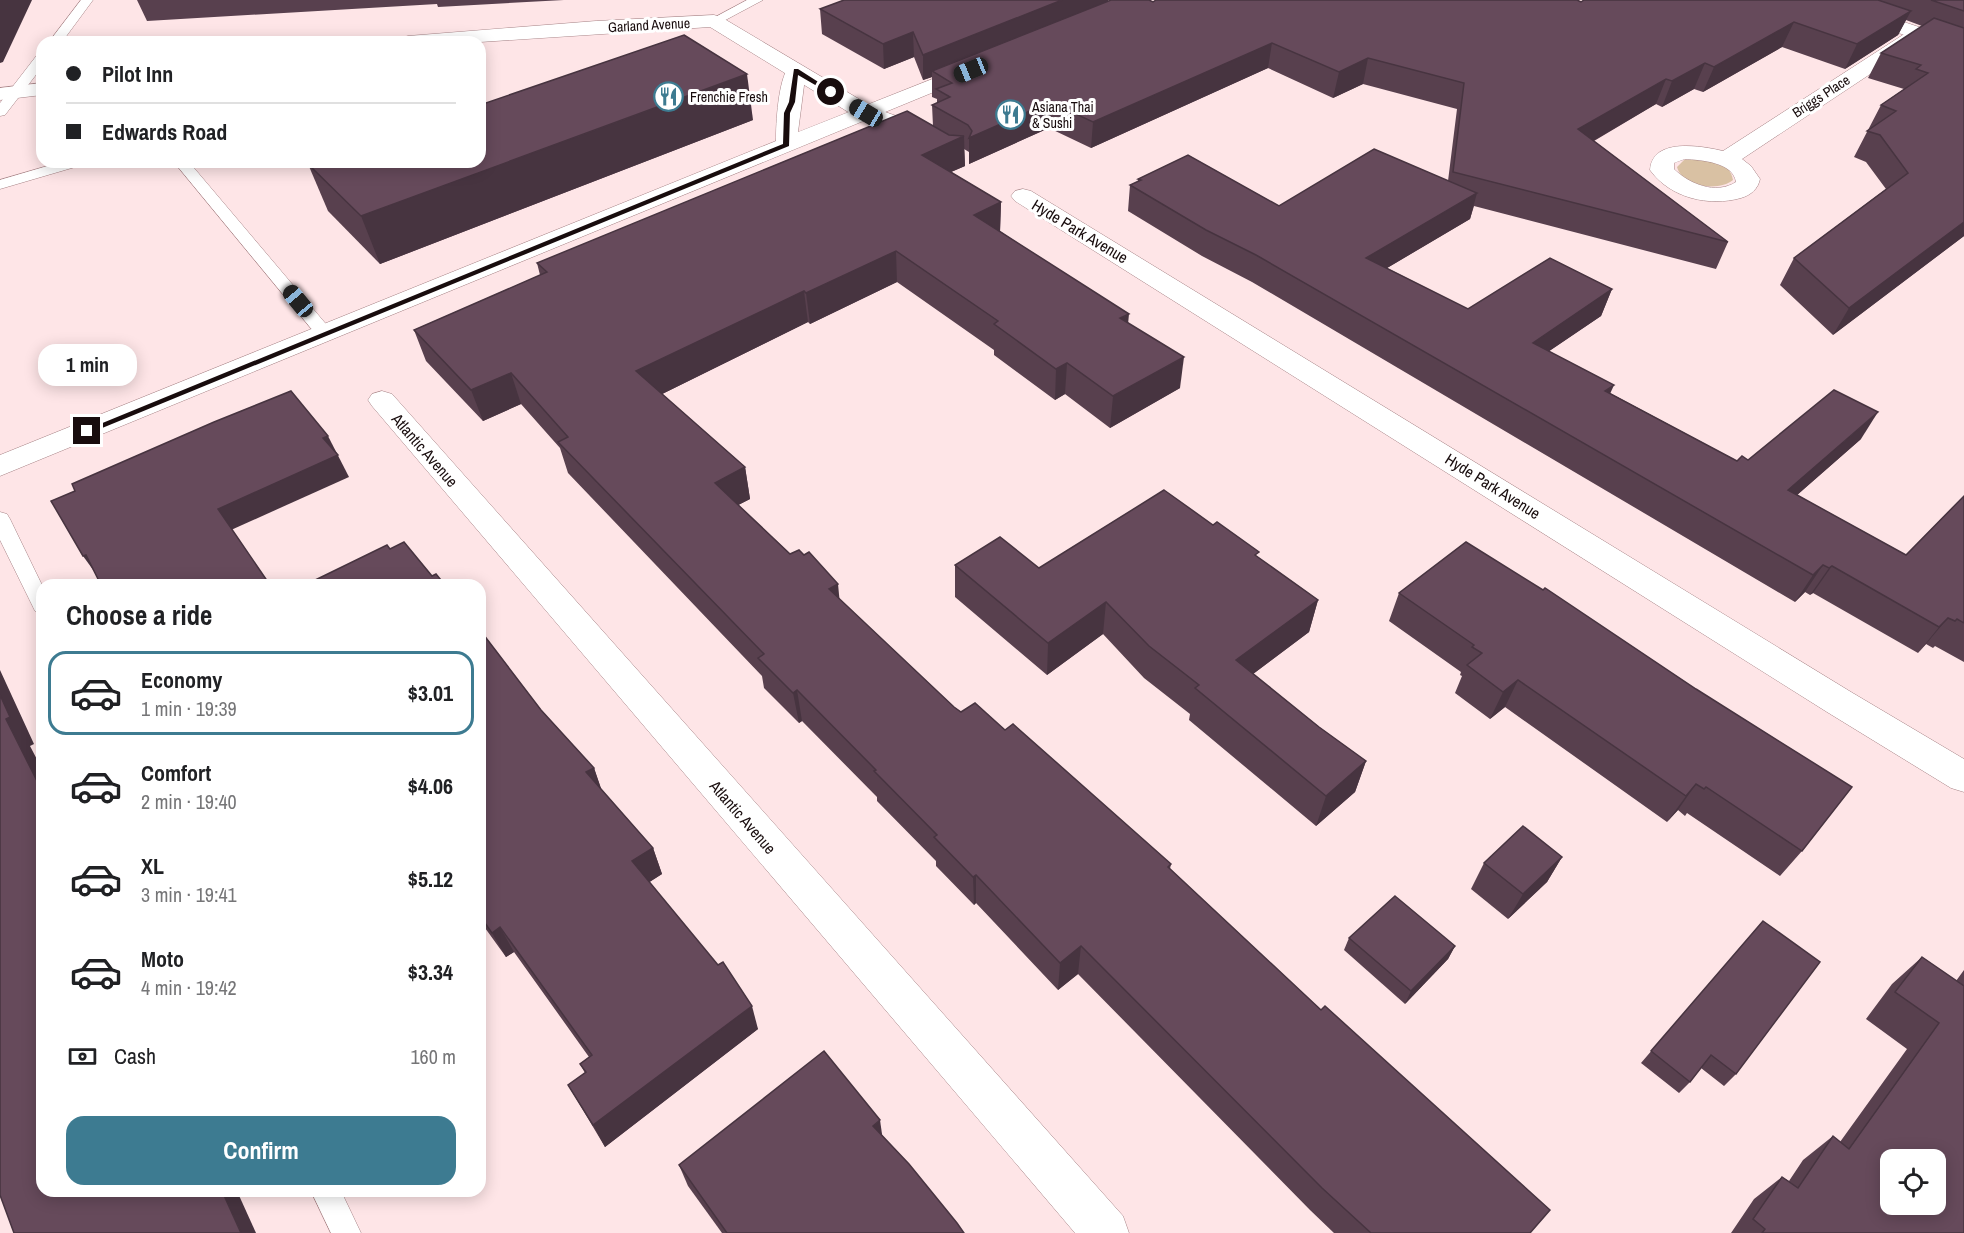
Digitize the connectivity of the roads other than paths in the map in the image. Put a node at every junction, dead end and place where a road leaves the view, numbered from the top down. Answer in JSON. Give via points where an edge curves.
{"nodes":[{"id":1,"x":87,"y":0,"type":"edge"},
{"id":2,"x":756,"y":0,"type":"edge"},
{"id":3,"x":1819,"y":0,"type":"edge"},
{"id":4,"x":714,"y":21,"type":"junction"},
{"id":5,"x":1917,"y":34,"type":"junction"},
{"id":6,"x":59,"y":36,"type":"edge"},
{"id":7,"x":480,"y":36,"type":"edge"},
{"id":8,"x":1964,"y":50,"type":"edge"},
{"id":9,"x":990,"y":63,"type":"edge"},
{"id":10,"x":36,"y":64,"type":"edge"},
{"id":11,"x":796,"y":70,"type":"junction"},
{"id":12,"x":36,"y":90,"type":"edge"},
{"id":13,"x":9,"y":93,"type":"edge"},
{"id":14,"x":0,"y":112,"type":"edge"},
{"id":15,"x":866,"y":113,"type":"junction"},
{"id":16,"x":787,"y":145,"type":"junction"},
{"id":17,"x":949,"y":152,"type":"edge"},
{"id":18,"x":1726,"y":159,"type":"dead end"},
{"id":19,"x":57,"y":168,"type":"edge"},
{"id":20,"x":186,"y":168,"type":"edge"},
{"id":21,"x":0,"y":185,"type":"edge"},
{"id":22,"x":1023,"y":196,"type":"dead end"},
{"id":23,"x":326,"y":334,"type":"junction"},
{"id":24,"x":382,"y":400,"type":"dead end"},
{"id":25,"x":0,"y":466,"type":"edge"},
{"id":26,"x":0,"y":519,"type":"edge"},
{"id":27,"x":36,"y":594,"type":"edge"},
{"id":28,"x":1964,"y":777,"type":"edge"},
{"id":29,"x":329,"y":1197,"type":"edge"},
{"id":30,"x":346,"y":1233,"type":"edge"},
{"id":31,"x":1106,"y":1233,"type":"edge"}],
"edges":[{"from":1,"to":6,"type":"lane"},
{"from":2,"to":4,"type":"lane"},
{"from":3,"to":5,"type":"street"},
{"from":4,"to":7,"type":"street","name":"Garland Avenue"},
{"from":4,"to":11,"type":"street","name":"Garland Avenue"},
{"from":5,"to":8,"type":"street"},
{"from":5,"to":18,"type":"street","name":"Briggs Place"},
{"from":9,"to":15,"type":"street"},
{"from":10,"to":13,"type":"lane"},
{"from":11,"to":15,"type":"street","name":"Garland Avenue"},
{"from":11,"to":16,"type":"street","via":[[787,113]]},
{"from":12,"to":13,"type":"street"},
{"from":13,"to":14,"type":"lane"},
{"from":15,"to":16,"type":"street"},
{"from":15,"to":17,"type":"street","via":[[908,128]]},
{"from":16,"to":23,"type":"street"},
{"from":19,"to":21,"type":"lane"},
{"from":20,"to":23,"type":"lane"},
{"from":22,"to":28,"type":"street","name":"Hyde Park Avenue"},
{"from":23,"to":25,"type":"street"},
{"from":24,"to":31,"type":"street","name":"Atlantic Avenue"},
{"from":26,"to":27,"type":"lane"},
{"from":29,"to":30,"type":"lane"}]}
